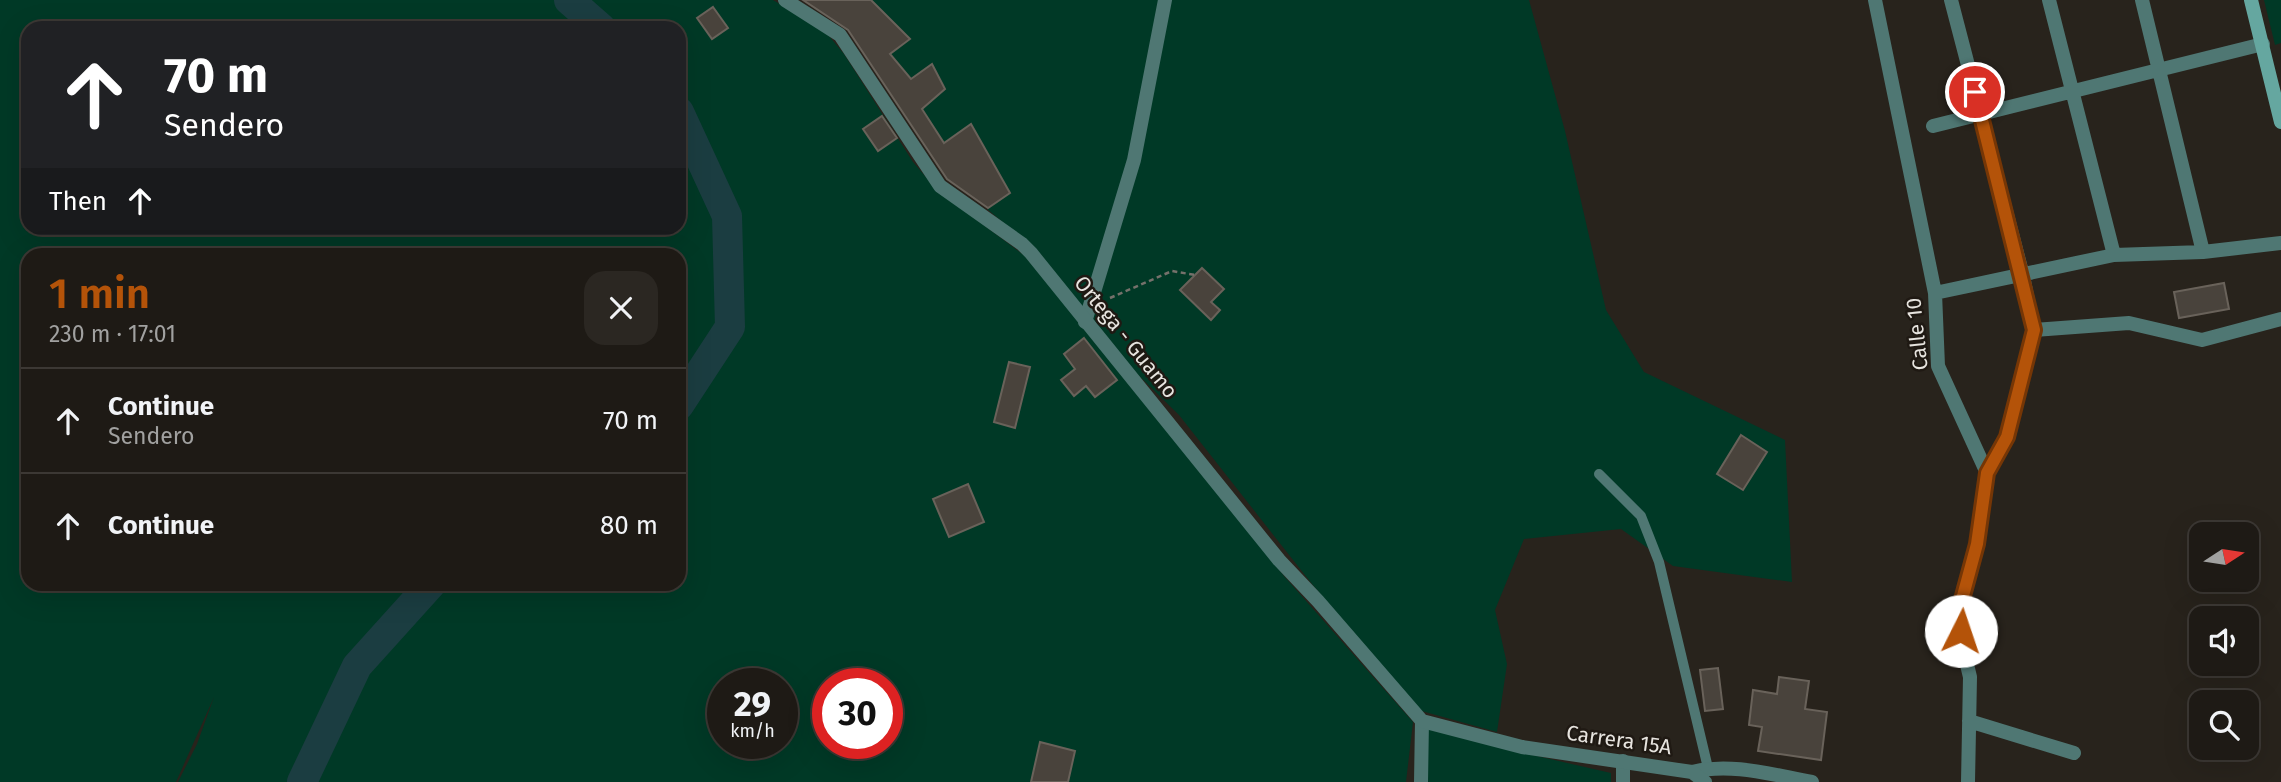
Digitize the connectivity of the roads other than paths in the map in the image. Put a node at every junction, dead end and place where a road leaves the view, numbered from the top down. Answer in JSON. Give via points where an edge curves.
{"nodes":[{"id":1,"x":785,"y":0,"type":"edge"},
{"id":2,"x":1165,"y":0,"type":"edge"},
{"id":3,"x":1875,"y":0,"type":"edge"},
{"id":4,"x":1951,"y":0,"type":"edge"},
{"id":5,"x":2049,"y":0,"type":"edge"},
{"id":6,"x":2142,"y":0,"type":"edge"},
{"id":7,"x":2251,"y":0,"type":"edge"},
{"id":8,"x":2263,"y":44,"type":"junction"},
{"id":9,"x":2159,"y":68,"type":"junction"},
{"id":10,"x":2072,"y":92,"type":"junction"},
{"id":11,"x":1981,"y":114,"type":"junction"},
{"id":12,"x":2281,"y":122,"type":"edge"},
{"id":13,"x":1933,"y":125,"type":"dead end"},
{"id":14,"x":2281,"y":243,"type":"edge"},
{"id":15,"x":2203,"y":252,"type":"junction"},
{"id":16,"x":2114,"y":255,"type":"junction"},
{"id":17,"x":2023,"y":276,"type":"junction"},
{"id":18,"x":1934,"y":293,"type":"junction"},
{"id":19,"x":2281,"y":319,"type":"edge"},
{"id":20,"x":1085,"y":322,"type":"junction"},
{"id":21,"x":2034,"y":330,"type":"junction"},
{"id":22,"x":1987,"y":473,"type":"junction"},
{"id":23,"x":1599,"y":474,"type":"dead end"},
{"id":24,"x":1422,"y":721,"type":"junction"},
{"id":25,"x":1969,"y":721,"type":"junction"},
{"id":26,"x":2074,"y":753,"type":"dead end"},
{"id":27,"x":1623,"y":761,"type":"junction"},
{"id":28,"x":1707,"y":775,"type":"edge"},
{"id":29,"x":1421,"y":782,"type":"edge"},
{"id":30,"x":1623,"y":782,"type":"edge"},
{"id":31,"x":1812,"y":782,"type":"edge"},
{"id":32,"x":1968,"y":782,"type":"edge"}],
"edges":[{"from":1,"to":20,"type":"street","name":"Ortega - Guamo","via":[[840,34],[940,186],[1022,244]]},
{"from":2,"to":20,"type":"street","via":[[1134,160]]},
{"from":3,"to":18,"type":"street","name":"Calle 10"},
{"from":4,"to":11,"type":"street"},
{"from":5,"to":10,"type":"street"},
{"from":6,"to":9,"type":"street"},
{"from":7,"to":8,"type":"main road"},
{"from":8,"to":9,"type":"street"},
{"from":8,"to":12,"type":"main road"},
{"from":9,"to":10,"type":"street"},
{"from":9,"to":15,"type":"street"},
{"from":10,"to":11,"type":"street"},
{"from":10,"to":16,"type":"street"},
{"from":11,"to":13,"type":"street"},
{"from":11,"to":17,"type":"street"},
{"from":14,"to":15,"type":"street"},
{"from":15,"to":16,"type":"street"},
{"from":16,"to":17,"type":"street"},
{"from":17,"to":18,"type":"street"},
{"from":17,"to":21,"type":"street"},
{"from":18,"to":22,"type":"street","name":"Calle 10","via":[[1938,366]]},
{"from":19,"to":21,"type":"street","via":[[2202,340],[2129,323]]},
{"from":20,"to":24,"type":"street","name":"Ortega - Guamo","via":[[1279,560]]},
{"from":21,"to":22,"type":"street","via":[[2007,437]]},
{"from":22,"to":25,"type":"street","via":[[1977,544],[1960,607],[1970,677]]},
{"from":23,"to":28,"type":"lane","via":[[1642,516],[1659,562]]},
{"from":24,"to":27,"type":"street","name":"Carrera 15A","via":[[1522,747]]},
{"from":24,"to":29,"type":"street"},
{"from":25,"to":26,"type":"street"},
{"from":25,"to":32,"type":"street"},
{"from":27,"to":28,"type":"street","name":"Carrera 15A"},
{"from":27,"to":30,"type":"street"},
{"from":28,"to":31,"type":"street","via":[[1727,767]]}]}
